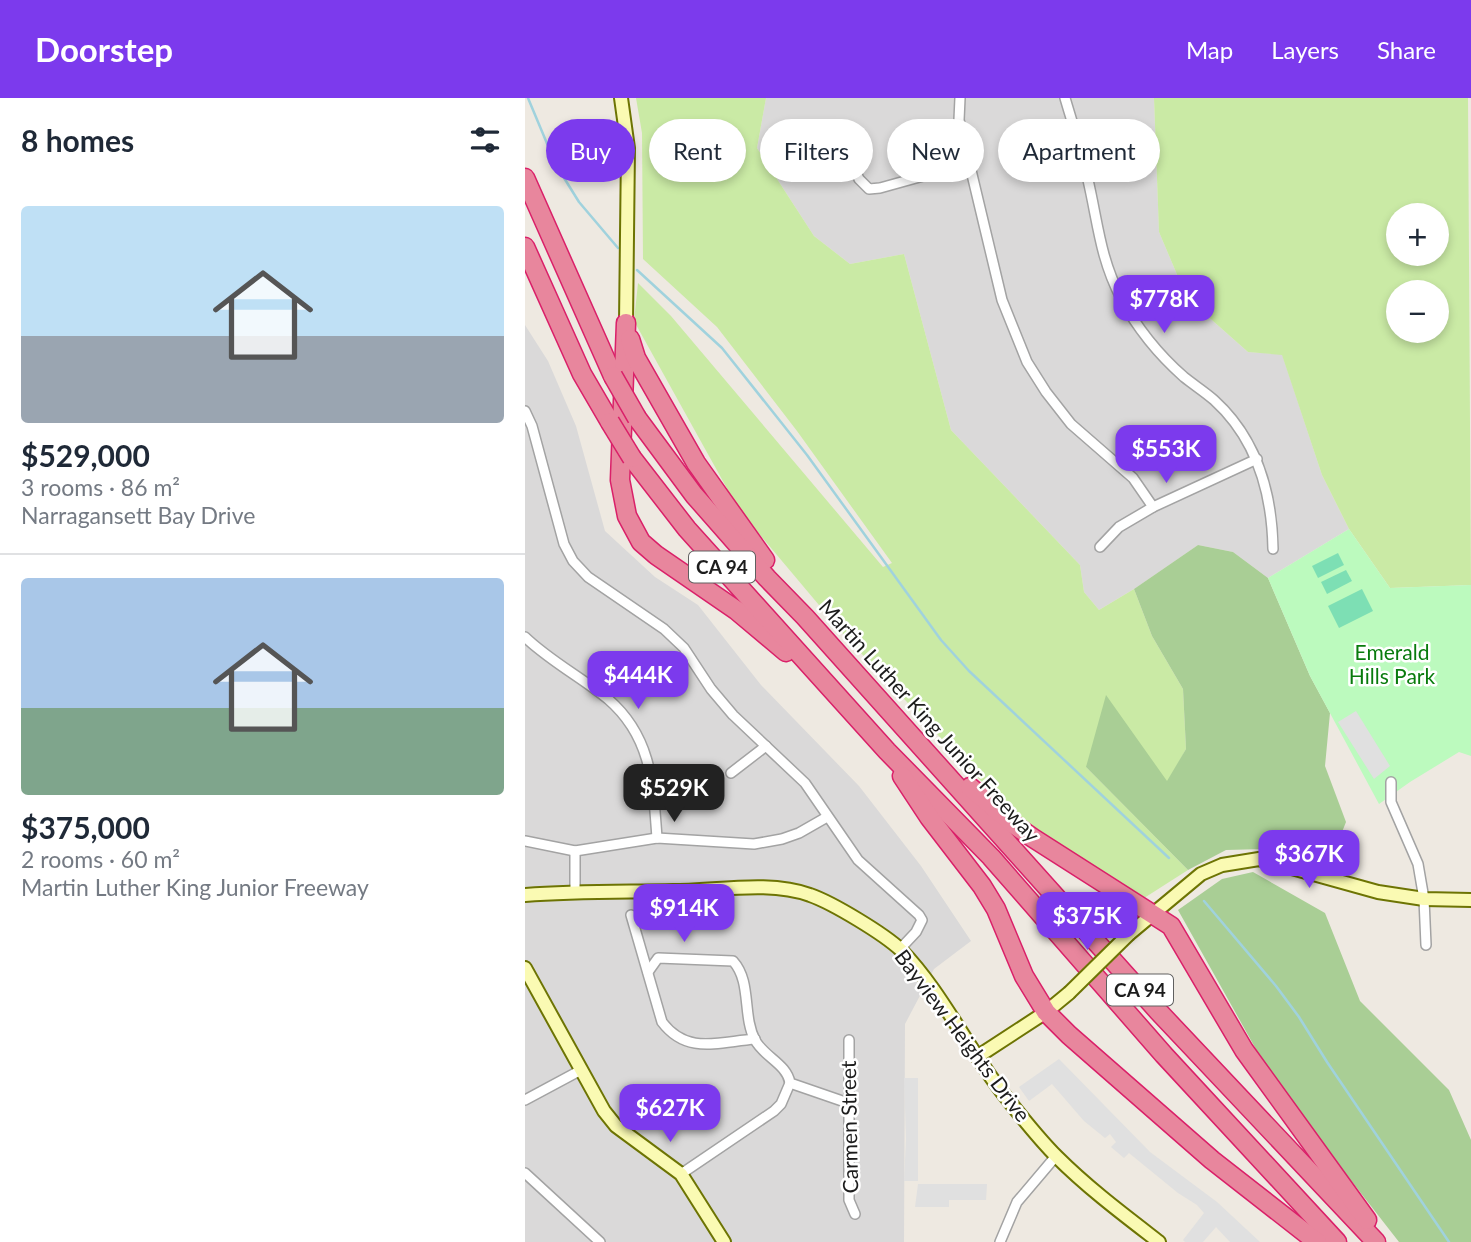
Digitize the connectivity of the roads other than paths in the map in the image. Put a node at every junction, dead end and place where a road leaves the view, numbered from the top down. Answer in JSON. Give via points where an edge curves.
{"nodes":[{"id":1,"x":621,"y":98,"type":"edge"},
{"id":2,"x":960,"y":98,"type":"edge"},
{"id":3,"x":1065,"y":98,"type":"edge"},
{"id":4,"x":959,"y":119,"type":"edge"},
{"id":5,"x":1071,"y":119,"type":"edge"},
{"id":6,"x":525,"y":178,"type":"edge"},
{"id":7,"x":863,"y":182,"type":"edge"},
{"id":8,"x":902,"y":182,"type":"edge"},
{"id":9,"x":974,"y":182,"type":"edge"},
{"id":10,"x":1088,"y":182,"type":"edge"},
{"id":11,"x":525,"y":247,"type":"edge"},
{"id":12,"x":626,"y":323,"type":"junction"},
{"id":13,"x":525,"y":411,"type":"edge"},
{"id":14,"x":1257,"y":459,"type":"junction"},
{"id":15,"x":1153,"y":507,"type":"junction"},
{"id":16,"x":1100,"y":547,"type":"dead end"},
{"id":17,"x":1273,"y":549,"type":"dead end"},
{"id":18,"x":805,"y":617,"type":"junction"},
{"id":19,"x":525,"y":638,"type":"edge"},
{"id":20,"x":817,"y":673,"type":"junction"},
{"id":21,"x":909,"y":733,"type":"junction"},
{"id":22,"x":766,"y":746,"type":"junction"},
{"id":23,"x":887,"y":751,"type":"junction"},
{"id":24,"x":731,"y":773,"type":"dead end"},
{"id":25,"x":1391,"y":782,"type":"dead end"},
{"id":26,"x":827,"y":817,"type":"junction"},
{"id":27,"x":657,"y":838,"type":"junction"},
{"id":28,"x":525,"y":841,"type":"edge"},
{"id":29,"x":575,"y":851,"type":"junction"},
{"id":30,"x":575,"y":891,"type":"junction"},
{"id":31,"x":525,"y":895,"type":"edge"},
{"id":32,"x":1424,"y":899,"type":"junction"},
{"id":33,"x":1471,"y":900,"type":"edge"},
{"id":34,"x":1151,"y":913,"type":"junction"},
{"id":35,"x":631,"y":915,"type":"dead end"},
{"id":36,"x":1426,"y":945,"type":"dead end"},
{"id":37,"x":900,"y":949,"type":"junction"},
{"id":38,"x":525,"y":968,"type":"edge"},
{"id":39,"x":648,"y":972,"type":"junction"},
{"id":40,"x":1046,"y":1012,"type":"junction"},
{"id":41,"x":755,"y":1039,"type":"junction"},
{"id":42,"x":849,"y":1040,"type":"dead end"},
{"id":43,"x":977,"y":1057,"type":"junction"},
{"id":44,"x":581,"y":1070,"type":"junction"},
{"id":45,"x":790,"y":1083,"type":"junction"},
{"id":46,"x":525,"y":1100,"type":"edge"},
{"id":47,"x":848,"y":1103,"type":"junction"},
{"id":48,"x":1056,"y":1156,"type":"junction"},
{"id":49,"x":525,"y":1173,"type":"edge"},
{"id":50,"x":681,"y":1174,"type":"junction"},
{"id":51,"x":855,"y":1214,"type":"dead end"},
{"id":52,"x":600,"y":1242,"type":"edge"},
{"id":53,"x":724,"y":1242,"type":"edge"},
{"id":54,"x":1000,"y":1242,"type":"edge"},
{"id":55,"x":1159,"y":1242,"type":"edge"},
{"id":56,"x":1317,"y":1242,"type":"edge"},
{"id":57,"x":1337,"y":1242,"type":"edge"},
{"id":58,"x":1376,"y":1242,"type":"edge"}],
"edges":[{"from":1,"to":12,"type":"street","via":[[628,148]]},
{"from":2,"to":4,"type":"street"},
{"from":3,"to":5,"type":"street"},
{"from":6,"to":18,"type":"highway","name":"Martin Luther King Junior Freeway","number":"CA 94","bridge":true,"via":[[636,418],[694,495]]},
{"from":7,"to":8,"type":"street","via":[[869,189]]},
{"from":9,"to":15,"type":"street","via":[[1002,300],[1027,362],[1071,424],[1133,478]]},
{"from":10,"to":14,"type":"street","via":[[1102,255],[1122,300],[1161,355],[1236,425]]},
{"from":11,"to":20,"type":"highway","number":"CA 94","bridge":true,"via":[[582,373],[632,458],[687,529]]},
{"from":12,"to":18,"type":"highway","via":[[636,358],[696,463]]},
{"from":12,"to":20,"type":"highway","via":[[620,480],[627,516],[641,542]]},
{"from":13,"to":22,"type":"street","via":[[573,561],[684,648],[711,689]]},
{"from":14,"to":15,"type":"street"},
{"from":14,"to":17,"type":"street","via":[[1272,515]]},
{"from":15,"to":16,"type":"street","via":[[1119,527]]},
{"from":18,"to":21,"type":"highway","name":"Martin Luther King Junior Freeway","number":"CA 94"},
{"from":19,"to":27,"type":"street","via":[[609,700],[633,727],[653,782]]},
{"from":20,"to":23,"type":"highway","number":"CA 94"},
{"from":21,"to":34,"type":"highway","via":[[1013,824]]},
{"from":21,"to":58,"type":"highway","name":"Martin Luther King Junior Freeway","number":"CA 94","via":[[1158,1011]]},
{"from":22,"to":24,"type":"street"},
{"from":22,"to":26,"type":"street","via":[[805,783]]},
{"from":23,"to":40,"type":"highway","via":[[982,886]]},
{"from":23,"to":57,"type":"highway","number":"CA 94","via":[[991,857],[1164,1055]]},
{"from":25,"to":32,"type":"street","via":[[1391,802],[1418,864]]},
{"from":26,"to":27,"type":"street","via":[[799,833],[754,844]]},
{"from":26,"to":37,"type":"street","via":[[870,873],[922,920]]},
{"from":27,"to":29,"type":"street"},
{"from":28,"to":29,"type":"street"},
{"from":29,"to":30,"type":"street"},
{"from":30,"to":31,"type":"street","name":"Bayview Heights Drive"},
{"from":30,"to":37,"type":"street","name":"Bayview Heights Drive","via":[[751,887],[800,892],[846,912]]},
{"from":32,"to":33,"type":"street"},
{"from":32,"to":34,"type":"street","via":[[1378,892],[1259,859],[1201,874]]},
{"from":32,"to":36,"type":"street"},
{"from":34,"to":40,"type":"street","bridge":true},
{"from":34,"to":58,"type":"highway","via":[[1171,926],[1244,1050],[1365,1216]]},
{"from":35,"to":39,"type":"street"},
{"from":37,"to":43,"type":"street","name":"Bayview Heights Drive"},
{"from":38,"to":44,"type":"street"},
{"from":39,"to":41,"type":"street","via":[[662,1022],[670,1033],[694,1044]]},
{"from":39,"to":41,"type":"street","via":[[658,958],[733,961],[742,971]]},
{"from":40,"to":43,"type":"street"},
{"from":40,"to":56,"type":"highway","via":[[1212,1160]]},
{"from":41,"to":45,"type":"street","via":[[789,1074]]},
{"from":42,"to":47,"type":"street","name":"Carmen Street"},
{"from":43,"to":48,"type":"street","name":"Bayview Heights Drive"},
{"from":44,"to":46,"type":"street"},
{"from":44,"to":50,"type":"street","via":[[616,1126]]},
{"from":45,"to":47,"type":"street"},
{"from":45,"to":50,"type":"street","via":[[774,1111]]},
{"from":47,"to":51,"type":"street","name":"Carmen Street","via":[[849,1200]]},
{"from":48,"to":54,"type":"street","via":[[1017,1202]]},
{"from":48,"to":55,"type":"street","name":"Bayview Heights Drive"},
{"from":49,"to":52,"type":"street"},
{"from":50,"to":53,"type":"street"}]}
